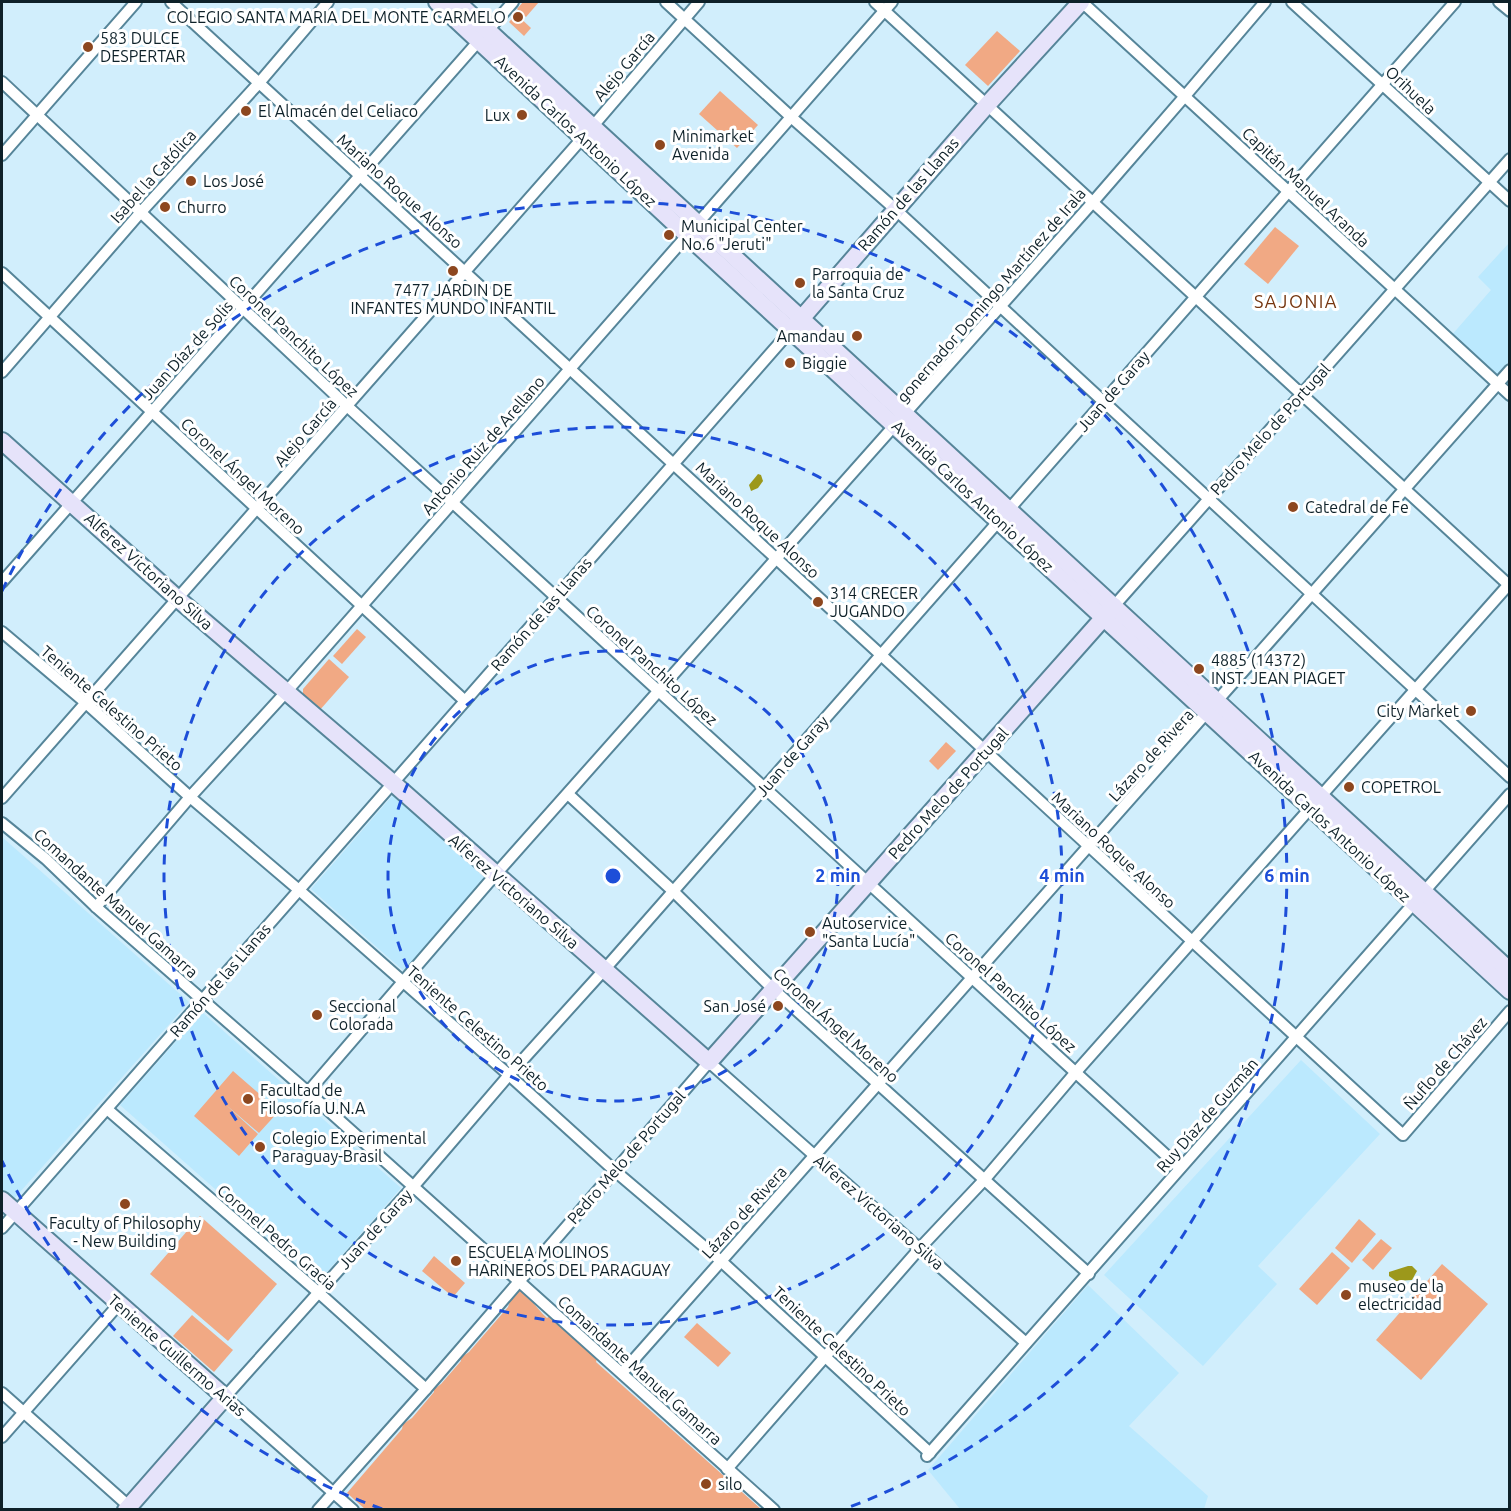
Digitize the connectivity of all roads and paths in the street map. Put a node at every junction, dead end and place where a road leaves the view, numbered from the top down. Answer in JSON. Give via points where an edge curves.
{"nodes":[{"id":1,"x":136,"y":2,"type":"edge"},
{"id":2,"x":171,"y":2,"type":"edge"},
{"id":3,"x":328,"y":2,"type":"edge"},
{"id":4,"x":437,"y":2,"type":"edge"},
{"id":5,"x":457,"y":2,"type":"edge"},
{"id":6,"x":513,"y":2,"type":"edge"},
{"id":7,"x":666,"y":2,"type":"edge"},
{"id":8,"x":699,"y":2,"type":"edge"},
{"id":9,"x":874,"y":2,"type":"edge"},
{"id":10,"x":1082,"y":2,"type":"edge"},
{"id":11,"x":1265,"y":2,"type":"edge"},
{"id":12,"x":1292,"y":2,"type":"edge"},
{"id":13,"x":1455,"y":2,"type":"edge"},
{"id":14,"x":1499,"y":2,"type":"edge"},
{"id":15,"x":888,"y":6,"type":"edge"},
{"id":16,"x":1509,"y":11,"type":"edge"},
{"id":17,"x":684,"y":19,"type":"junction"},
{"id":18,"x":484,"y":35,"type":"junction"},
{"id":19,"x":2,"y":82,"type":"edge"},
{"id":20,"x":259,"y":83,"type":"junction"},
{"id":21,"x":1382,"y":84,"type":"junction"},
{"id":22,"x":1185,"y":96,"type":"junction"},
{"id":23,"x":987,"y":105,"type":"junction"},
{"id":24,"x":37,"y":115,"type":"junction"},
{"id":25,"x":790,"y":116,"type":"junction"},
{"id":26,"x":588,"y":131,"type":"junction"},
{"id":27,"x":2,"y":155,"type":"edge"},
{"id":28,"x":1509,"y":159,"type":"edge"},
{"id":29,"x":361,"y":175,"type":"junction"},
{"id":30,"x":1489,"y":183,"type":"junction"},
{"id":31,"x":1290,"y":192,"type":"junction"},
{"id":32,"x":1509,"y":201,"type":"edge"},
{"id":33,"x":1093,"y":202,"type":"junction"},
{"id":34,"x":895,"y":209,"type":"junction"},
{"id":35,"x":140,"y":213,"type":"junction"},
{"id":36,"x":692,"y":229,"type":"junction"},
{"id":37,"x":466,"y":271,"type":"junction"},
{"id":38,"x":2,"y":273,"type":"edge"},
{"id":39,"x":1395,"y":289,"type":"junction"},
{"id":40,"x":1195,"y":296,"type":"junction"},
{"id":41,"x":1000,"y":306,"type":"junction"},
{"id":42,"x":244,"y":309,"type":"junction"},
{"id":43,"x":49,"y":317,"type":"junction"},
{"id":44,"x":796,"y":323,"type":"junction"},
{"id":45,"x":571,"y":368,"type":"junction"},
{"id":46,"x":1509,"y":370,"type":"edge"},
{"id":47,"x":2,"y":372,"type":"edge"},
{"id":48,"x":1498,"y":384,"type":"junction"},
{"id":49,"x":1301,"y":394,"type":"junction"},
{"id":50,"x":1509,"y":395,"type":"edge"},
{"id":51,"x":1104,"y":402,"type":"junction"},
{"id":52,"x":347,"y":406,"type":"junction"},
{"id":53,"x":152,"y":412,"type":"junction"},
{"id":54,"x":900,"y":420,"type":"junction"},
{"id":55,"x":2,"y":441,"type":"edge"},
{"id":56,"x":674,"y":463,"type":"junction"},
{"id":57,"x":1405,"y":489,"type":"junction"},
{"id":58,"x":1209,"y":499,"type":"junction"},
{"id":59,"x":452,"y":502,"type":"junction"},
{"id":60,"x":72,"y":503,"type":"junction"},
{"id":61,"x":257,"y":509,"type":"junction"},
{"id":62,"x":1004,"y":515,"type":"junction"},
{"id":63,"x":777,"y":557,"type":"junction"},
{"id":64,"x":2,"y":582,"type":"edge"},
{"id":65,"x":1509,"y":584,"type":"edge"},
{"id":66,"x":1312,"y":594,"type":"junction"},
{"id":67,"x":556,"y":598,"type":"junction"},
{"id":68,"x":178,"y":599,"type":"junction"},
{"id":69,"x":362,"y":606,"type":"junction"},
{"id":70,"x":1109,"y":612,"type":"junction"},
{"id":71,"x":2,"y":632,"type":"edge"},
{"id":72,"x":882,"y":654,"type":"junction"},
{"id":73,"x":1415,"y":689,"type":"junction"},
{"id":74,"x":286,"y":691,"type":"junction"},
{"id":75,"x":658,"y":692,"type":"junction"},
{"id":76,"x":465,"y":701,"type":"junction"},
{"id":77,"x":86,"y":703,"type":"junction"},
{"id":78,"x":1213,"y":707,"type":"junction"},
{"id":79,"x":985,"y":751,"type":"junction"},
{"id":80,"x":1509,"y":777,"type":"edge"},
{"id":81,"x":393,"y":783,"type":"junction"},
{"id":82,"x":764,"y":788,"type":"junction"},
{"id":83,"x":568,"y":794,"type":"junction"},
{"id":84,"x":1509,"y":794,"type":"edge"},
{"id":85,"x":190,"y":797,"type":"junction"},
{"id":86,"x":2,"y":798,"type":"edge"},
{"id":87,"x":1315,"y":802,"type":"junction"},
{"id":88,"x":2,"y":823,"type":"edge"},
{"id":89,"x":1089,"y":847,"type":"junction"},
{"id":90,"x":495,"y":875,"type":"junction"},
{"id":91,"x":868,"y":883,"type":"junction"},
{"id":92,"x":299,"y":890,"type":"junction"},
{"id":93,"x":673,"y":891,"type":"junction"},
{"id":94,"x":1418,"y":897,"type":"junction"},
{"id":95,"x":96,"y":907,"type":"junction"},
{"id":96,"x":1192,"y":942,"type":"junction"},
{"id":97,"x":604,"y":970,"type":"junction"},
{"id":98,"x":1509,"y":971,"type":"edge"},
{"id":99,"x":973,"y":978,"type":"junction"},
{"id":100,"x":404,"y":983,"type":"junction"},
{"id":101,"x":773,"y":989,"type":"junction"},
{"id":102,"x":1509,"y":992,"type":"edge"},
{"id":103,"x":202,"y":1001,"type":"junction"},
{"id":104,"x":1509,"y":1011,"type":"edge"},
{"id":105,"x":1295,"y":1037,"type":"junction"},
{"id":106,"x":709,"y":1062,"type":"junction"},
{"id":107,"x":1076,"y":1072,"type":"junction"},
{"id":108,"x":509,"y":1075,"type":"junction"},
{"id":109,"x":878,"y":1084,"type":"junction"},
{"id":110,"x":308,"y":1092,"type":"junction"},
{"id":111,"x":107,"y":1109,"type":"junction"},
{"id":112,"x":1403,"y":1134,"type":"joint"},
{"id":113,"x":815,"y":1156,"type":"junction"},
{"id":114,"x":1180,"y":1168,"type":"junction"},
{"id":115,"x":615,"y":1171,"type":"junction"},
{"id":116,"x":985,"y":1179,"type":"junction"},
{"id":117,"x":413,"y":1187,"type":"junction"},
{"id":118,"x":2,"y":1200,"type":"edge"},
{"id":119,"x":16,"y":1213,"type":"junction"},
{"id":120,"x":2,"y":1228,"type":"edge"},
{"id":121,"x":920,"y":1248,"type":"junction"},
{"id":122,"x":721,"y":1261,"type":"junction"},
{"id":123,"x":1089,"y":1274,"type":"junction"},
{"id":124,"x":519,"y":1280,"type":"junction"},
{"id":125,"x":318,"y":1292,"type":"junction"},
{"id":126,"x":119,"y":1304,"type":"junction"},
{"id":127,"x":1026,"y":1343,"type":"junction"},
{"id":128,"x":826,"y":1356,"type":"junction"},
{"id":129,"x":622,"y":1373,"type":"junction"},
{"id":130,"x":426,"y":1389,"type":"junction"},
{"id":131,"x":2,"y":1393,"type":"edge"},
{"id":132,"x":225,"y":1397,"type":"junction"},
{"id":133,"x":23,"y":1412,"type":"junction"},
{"id":134,"x":2,"y":1437,"type":"edge"},
{"id":135,"x":929,"y":1454,"type":"joint"},
{"id":136,"x":727,"y":1469,"type":"junction"},
{"id":137,"x":333,"y":1492,"type":"junction"},
{"id":138,"x":129,"y":1508,"type":"edge"},
{"id":139,"x":318,"y":1509,"type":"edge"},
{"id":140,"x":353,"y":1509,"type":"edge"},
{"id":141,"x":774,"y":1509,"type":"edge"}],
"edges":[{"from":1,"to":24,"type":"street"},
{"from":2,"to":20,"type":"street","name":"Mariano Roque Alonso"},
{"from":3,"to":20,"type":"street","name":"Isabel la Católica"},
{"from":4,"to":18,"type":"street","name":"Avenida Carlos Antonio López"},
{"from":5,"to":18,"type":"street","name":"Avenida Carlos Antonio López"},
{"from":6,"to":18,"type":"street","name":"Juan Díaz de Solis"},
{"from":7,"to":17,"type":"street"},
{"from":8,"to":17,"type":"street","name":"Alejo García"},
{"from":9,"to":15,"type":"street"},
{"from":10,"to":22,"type":"street","name":"Capitán Manuel Aranda"},
{"from":10,"to":23,"type":"street","name":"Ramón de las Llanas"},
{"from":11,"to":22,"type":"street","name":"gonernador Domingo Martínez de Irala"},
{"from":12,"to":21,"type":"street","name":"Orihuela"},
{"from":13,"to":21,"type":"street","name":"Juan de Garay"},
{"from":14,"to":16,"type":"street"},
{"from":15,"to":23,"type":"street"},
{"from":15,"to":25,"type":"street","name":"Antonio Ruiz de Arellano"},
{"from":17,"to":25,"type":"street"},
{"from":17,"to":26,"type":"street","name":"Alejo García"},
{"from":18,"to":26,"type":"street","name":"Avenida Carlos Antonio López"},
{"from":18,"to":29,"type":"street","name":"Juan Díaz de Solis"},
{"from":19,"to":24,"type":"street","name":"Coronel Panchito López"},
{"from":20,"to":29,"type":"street","name":"Mariano Roque Alonso"},
{"from":20,"to":35,"type":"street","name":"Isabel la Católica"},
{"from":21,"to":30,"type":"street","name":"Orihuela"},
{"from":21,"to":31,"type":"street","name":"Juan de Garay"},
{"from":22,"to":31,"type":"street","name":"Capitán Manuel Aranda"},
{"from":22,"to":33,"type":"street","name":"gonernador Domingo Martínez de Irala"},
{"from":23,"to":33,"type":"street"},
{"from":23,"to":34,"type":"street","name":"Ramón de las Llanas"},
{"from":24,"to":27,"type":"street"},
{"from":24,"to":35,"type":"street","name":"Coronel Panchito López"},
{"from":25,"to":34,"type":"street"},
{"from":25,"to":36,"type":"street","name":"Antonio Ruiz de Arellano"},
{"from":26,"to":36,"type":"street","name":"Avenida Carlos Antonio López"},
{"from":26,"to":37,"type":"street","name":"Alejo García"},
{"from":28,"to":30,"type":"street","name":"Pedro Melo de Portugal"},
{"from":29,"to":37,"type":"street","name":"Mariano Roque Alonso"},
{"from":29,"to":42,"type":"street","name":"Juan Díaz de Solis"},
{"from":30,"to":32,"type":"street","name":"Orihuela"},
{"from":30,"to":39,"type":"street","name":"Pedro Melo de Portugal"},
{"from":31,"to":39,"type":"street","name":"Capitán Manuel Aranda"},
{"from":31,"to":40,"type":"street","name":"Juan de Garay"},
{"from":33,"to":40,"type":"street"},
{"from":33,"to":41,"type":"street","name":"gonernador Domingo Martínez de Irala"},
{"from":34,"to":41,"type":"street"},
{"from":34,"to":44,"type":"street","name":"Ramón de las Llanas"},
{"from":35,"to":42,"type":"street","name":"Coronel Panchito López"},
{"from":35,"to":43,"type":"street","name":"Isabel la Católica"},
{"from":36,"to":44,"type":"street","name":"Avenida Carlos Antonio López"},
{"from":36,"to":45,"type":"street","name":"Antonio Ruiz de Arellano"},
{"from":37,"to":45,"type":"street","name":"Mariano Roque Alonso"},
{"from":37,"to":52,"type":"street","name":"Alejo García"},
{"from":38,"to":43,"type":"street","name":"Coronel Ángel Moreno"},
{"from":39,"to":48,"type":"street","name":"Capitán Manuel Aranda"},
{"from":39,"to":49,"type":"street","name":"Pedro Melo de Portugal"},
{"from":40,"to":49,"type":"street"},
{"from":40,"to":51,"type":"street","name":"Juan de Garay"},
{"from":41,"to":51,"type":"street"},
{"from":41,"to":54,"type":"street","name":"gonernador Domingo Martínez de Irala"},
{"from":42,"to":52,"type":"street","name":"Coronel Panchito López"},
{"from":42,"to":53,"type":"street","name":"Juan Díaz de Solis"},
{"from":43,"to":47,"type":"street","name":"Isabel la Católica"},
{"from":43,"to":53,"type":"street","name":"Coronel Ángel Moreno"},
{"from":44,"to":54,"type":"street","name":"Avenida Carlos Antonio López"},
{"from":44,"to":56,"type":"street","name":"Ramón de las Llanas"},
{"from":45,"to":56,"type":"street","name":"Mariano Roque Alonso"},
{"from":45,"to":59,"type":"street","name":"Antonio Ruiz de Arellano"},
{"from":46,"to":48,"type":"street","name":"Lázaro de Rivera"},
{"from":48,"to":50,"type":"street","name":"Capitán Manuel Aranda"},
{"from":48,"to":57,"type":"street","name":"Lázaro de Rivera"},
{"from":49,"to":57,"type":"street"},
{"from":49,"to":58,"type":"street","name":"Pedro Melo de Portugal"},
{"from":51,"to":58,"type":"street"},
{"from":51,"to":62,"type":"street","name":"Juan de Garay"},
{"from":52,"to":59,"type":"street","name":"Coronel Panchito López"},
{"from":52,"to":61,"type":"street","name":"Alejo García"},
{"from":53,"to":60,"type":"street","name":"Juan Díaz de Solis"},
{"from":53,"to":61,"type":"street","name":"Coronel Ángel Moreno"},
{"from":54,"to":62,"type":"street","name":"Avenida Carlos Antonio López"},
{"from":54,"to":63,"type":"street","name":"gonernador Domingo Martínez de Irala"},
{"from":55,"to":60,"type":"street","name":"Alferez Victoriano Silva"},
{"from":56,"to":63,"type":"street","name":"Mariano Roque Alonso"},
{"from":56,"to":67,"type":"street","name":"Ramón de las Llanas"},
{"from":57,"to":65,"type":"street"},
{"from":57,"to":66,"type":"street","name":"Lázaro de Rivera"},
{"from":58,"to":66,"type":"street"},
{"from":58,"to":70,"type":"street","name":"Pedro Melo de Portugal"},
{"from":59,"to":67,"type":"street","name":"Coronel Panchito López"},
{"from":59,"to":69,"type":"street","name":"Antonio Ruiz de Arellano"},
{"from":60,"to":64,"type":"street","name":"Juan Díaz de Solis"},
{"from":60,"to":68,"type":"street","name":"Alferez Victoriano Silva"},
{"from":61,"to":68,"type":"street","name":"Alejo García"},
{"from":61,"to":69,"type":"street","name":"Coronel Ángel Moreno"},
{"from":62,"to":70,"type":"street","name":"Avenida Carlos Antonio López"},
{"from":62,"to":72,"type":"street","name":"Juan de Garay"},
{"from":63,"to":72,"type":"street","name":"Mariano Roque Alonso"},
{"from":63,"to":75,"type":"street","name":"gonernador Domingo Martínez de Irala"},
{"from":65,"to":73,"type":"street"},
{"from":66,"to":73,"type":"street"},
{"from":66,"to":78,"type":"street","name":"Lázaro de Rivera"},
{"from":67,"to":75,"type":"street","name":"Coronel Panchito López"},
{"from":67,"to":76,"type":"street","name":"Ramón de las Llanas"},
{"from":68,"to":74,"type":"street","name":"Alferez Victoriano Silva"},
{"from":68,"to":77,"type":"street","name":"Alejo García"},
{"from":69,"to":74,"type":"street","name":"Antonio Ruiz de Arellano"},
{"from":69,"to":76,"type":"street","name":"Coronel Ángel Moreno"},
{"from":70,"to":78,"type":"street","name":"Avenida Carlos Antonio López"},
{"from":70,"to":79,"type":"street","name":"Pedro Melo de Portugal"},
{"from":71,"to":77,"type":"street","name":"Teniente Celestino Prieto"},
{"from":72,"to":79,"type":"street","name":"Mariano Roque Alonso"},
{"from":72,"to":82,"type":"street","name":"Juan de Garay"},
{"from":73,"to":80,"type":"street"},
{"from":73,"to":87,"type":"street"},
{"from":74,"to":81,"type":"street","name":"Alferez Victoriano Silva"},
{"from":74,"to":85,"type":"street","name":"Antonio Ruiz de Arellano"},
{"from":75,"to":82,"type":"street","name":"Coronel Panchito López"},
{"from":75,"to":83,"type":"street","name":"gonernador Domingo Martínez de Irala"},
{"from":76,"to":81,"type":"street","name":"Ramón de las Llanas"},
{"from":77,"to":85,"type":"street","name":"Teniente Celestino Prieto"},
{"from":77,"to":86,"type":"street","name":"Alejo García"},
{"from":78,"to":87,"type":"street","name":"Avenida Carlos Antonio López"},
{"from":78,"to":89,"type":"street","name":"Lázaro de Rivera"},
{"from":79,"to":89,"type":"street","name":"Mariano Roque Alonso"},
{"from":79,"to":91,"type":"street","name":"Pedro Melo de Portugal"},
{"from":81,"to":90,"type":"street","name":"Alferez Victoriano Silva"},
{"from":81,"to":92,"type":"street","name":"Ramón de las Llanas"},
{"from":82,"to":91,"type":"street","name":"Coronel Panchito López"},
{"from":82,"to":93,"type":"street","name":"Juan de Garay"},
{"from":83,"to":90,"type":"street","name":"gonernador Domingo Martínez de Irala"},
{"from":83,"to":93,"type":"street","name":"Coronel Ángel Moreno"},
{"from":84,"to":94,"type":"street","name":"Ruy Díaz de Guzmán"},
{"from":85,"to":92,"type":"street","name":"Teniente Celestino Prieto"},
{"from":85,"to":95,"type":"street","name":"Antonio Ruiz de Arellano"},
{"from":87,"to":94,"type":"street","name":"Avenida Carlos Antonio López"},
{"from":87,"to":96,"type":"street"},
{"from":88,"to":95,"type":"street","name":"Comandante Manuel Gamarra","via":[[46,858]]},
{"from":89,"to":96,"type":"street","name":"Mariano Roque Alonso"},
{"from":89,"to":99,"type":"street","name":"Lázaro de Rivera"},
{"from":90,"to":97,"type":"street","name":"Alferez Victoriano Silva"},
{"from":90,"to":100,"type":"street","name":"gonernador Domingo Martínez de Irala"},
{"from":91,"to":99,"type":"street","name":"Coronel Panchito López"},
{"from":91,"to":101,"type":"street","name":"Pedro Melo de Portugal"},
{"from":92,"to":100,"type":"street","name":"Teniente Celestino Prieto"},
{"from":92,"to":103,"type":"street","name":"Ramón de las Llanas"},
{"from":93,"to":97,"type":"street","name":"Juan de Garay"},
{"from":93,"to":101,"type":"street","name":"Coronel Ángel Moreno"},
{"from":94,"to":98,"type":"street","name":"Avenida Carlos Antonio López"},
{"from":94,"to":102,"type":"street","name":"Avenida Carlos Antonio López"},
{"from":94,"to":105,"type":"street","name":"Ruy Díaz de Guzmán"},
{"from":95,"to":103,"type":"street","name":"Comandante Manuel Gamarra"},
{"from":96,"to":105,"type":"street","name":"Mariano Roque Alonso"},
{"from":96,"to":107,"type":"street"},
{"from":97,"to":106,"type":"street","name":"Alferez Victoriano Silva"},
{"from":97,"to":108,"type":"street","name":"Juan de Garay"},
{"from":99,"to":107,"type":"street","name":"Coronel Panchito López"},
{"from":99,"to":109,"type":"street","name":"Lázaro de Rivera"},
{"from":100,"to":108,"type":"street","name":"Teniente Celestino Prieto"},
{"from":100,"to":110,"type":"street","name":"gonernador Domingo Martínez de Irala"},
{"from":101,"to":106,"type":"street","name":"Pedro Melo de Portugal"},
{"from":101,"to":109,"type":"street","name":"Coronel Ángel Moreno"},
{"from":103,"to":110,"type":"street","name":"Comandante Manuel Gamarra"},
{"from":103,"to":111,"type":"street","name":"Ramón de las Llanas"},
{"from":104,"to":112,"type":"street","name":"Ñuflo de Chávez"},
{"from":105,"to":112,"type":"street","name":"Mariano Roque Alonso"},
{"from":105,"to":114,"type":"street","name":"Ruy Díaz de Guzmán"},
{"from":106,"to":113,"type":"street","name":"Alferez Victoriano Silva"},
{"from":106,"to":115,"type":"street","name":"Pedro Melo de Portugal"},
{"from":107,"to":114,"type":"street","name":"Coronel Panchito López"},
{"from":107,"to":116,"type":"street"},
{"from":108,"to":115,"type":"street","name":"Teniente Celestino Prieto"},
{"from":108,"to":117,"type":"street","name":"Juan de Garay"},
{"from":109,"to":113,"type":"street","name":"Lázaro de Rivera"},
{"from":109,"to":116,"type":"street","name":"Coronel Ángel Moreno"},
{"from":110,"to":117,"type":"street","name":"Comandante Manuel Gamarra"},
{"from":111,"to":119,"type":"street","name":"Ramón de las Llanas"},
{"from":111,"to":125,"type":"street","name":"Coronel Pedro Gracia"},
{"from":113,"to":121,"type":"street","name":"Alferez Victoriano Silva"},
{"from":113,"to":122,"type":"street","name":"Lázaro de Rivera"},
{"from":114,"to":123,"type":"street","name":"Ruy Díaz de Guzmán"},
{"from":115,"to":122,"type":"street","name":"Teniente Celestino Prieto"},
{"from":115,"to":124,"type":"street","name":"Pedro Melo de Portugal"},
{"from":116,"to":121,"type":"street"},
{"from":116,"to":123,"type":"street","name":"Coronel Ángel Moreno"},
{"from":117,"to":124,"type":"street","name":"Comandante Manuel Gamarra"},
{"from":117,"to":125,"type":"street","name":"Juan de Garay"},
{"from":118,"to":119,"type":"street","name":"Teniente Guillermo Arias"},
{"from":119,"to":120,"type":"street","name":"Ramón de las Llanas"},
{"from":119,"to":126,"type":"street","name":"Teniente Guillermo Arias"},
{"from":121,"to":127,"type":"street","name":"Alferez Victoriano Silva"},
{"from":121,"to":128,"type":"street"},
{"from":122,"to":128,"type":"street","name":"Teniente Celestino Prieto"},
{"from":122,"to":129,"type":"street","name":"Lázaro de Rivera"},
{"from":123,"to":127,"type":"street","name":"Ruy Díaz de Guzmán"},
{"from":124,"to":129,"type":"street","name":"Comandante Manuel Gamarra"},
{"from":124,"to":130,"type":"street","name":"Pedro Melo de Portugal"},
{"from":125,"to":130,"type":"street","name":"Coronel Pedro Gracia"},
{"from":125,"to":132,"type":"street","name":"Juan de Garay"},
{"from":126,"to":132,"type":"street","name":"Teniente Guillermo Arias"},
{"from":126,"to":133,"type":"street"},
{"from":127,"to":135,"type":"street","name":"Ruy Díaz de Guzmán"},
{"from":128,"to":135,"type":"street","name":"Teniente Celestino Prieto"},
{"from":128,"to":136,"type":"street"},
{"from":129,"to":136,"type":"street","name":"Comandante Manuel Gamarra"},
{"from":130,"to":137,"type":"street","name":"Pedro Melo de Portugal"},
{"from":131,"to":133,"type":"street"},
{"from":132,"to":137,"type":"street","name":"Teniente Guillermo Arias"},
{"from":132,"to":138,"type":"street","name":"Juan de Garay"},
{"from":133,"to":134,"type":"street"},
{"from":133,"to":138,"type":"street"},
{"from":136,"to":141,"type":"street","name":"Comandante Manuel Gamarra"},
{"from":137,"to":139,"type":"street","name":"Pedro Melo de Portugal"},
{"from":137,"to":140,"type":"street","name":"Teniente Guillermo Arias"}]}
